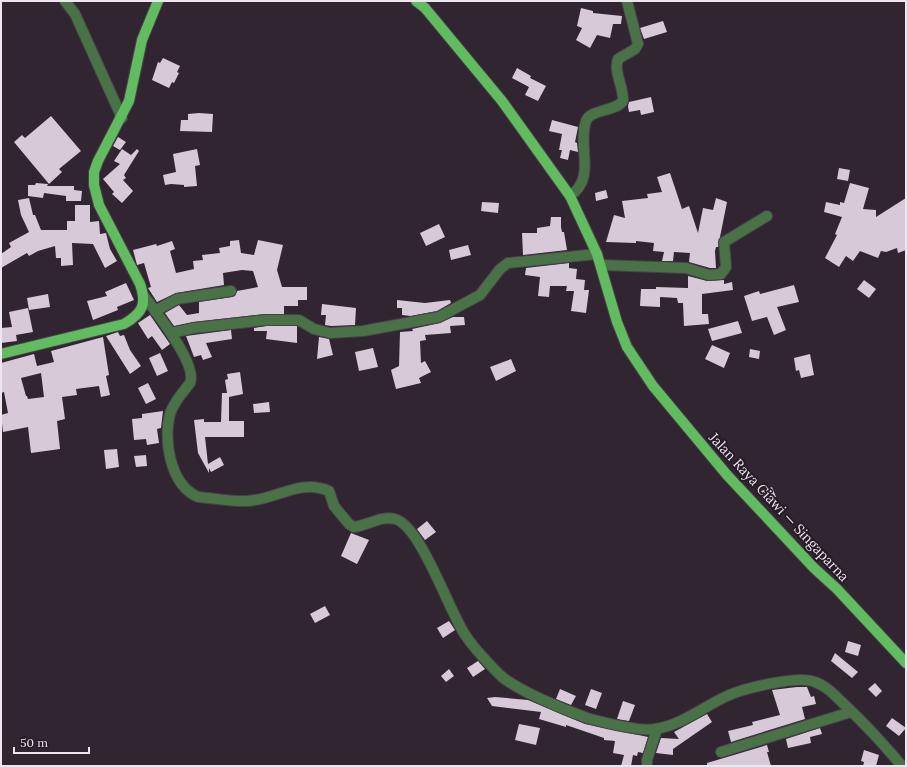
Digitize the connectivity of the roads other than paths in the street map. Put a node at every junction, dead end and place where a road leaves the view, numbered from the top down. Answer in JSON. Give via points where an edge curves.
{"nodes":[{"id":1,"x":65,"y":1,"type":"edge"},
{"id":2,"x":158,"y":1,"type":"edge"},
{"id":3,"x":416,"y":1,"type":"edge"},
{"id":4,"x":627,"y":1,"type":"edge"},
{"id":5,"x":122,"y":118,"type":"junction"},
{"id":6,"x":570,"y":196,"type":"junction"},
{"id":7,"x":767,"y":216,"type":"dead end"},
{"id":8,"x":597,"y":254,"type":"junction"},
{"id":9,"x":600,"y":265,"type":"junction"},
{"id":10,"x":231,"y":291,"type":"dead end"},
{"id":11,"x":144,"y":296,"type":"junction"},
{"id":12,"x":155,"y":311,"type":"junction"},
{"id":13,"x":171,"y":333,"type":"junction"},
{"id":14,"x":1,"y":354,"type":"edge"},
{"id":15,"x":906,"y":663,"type":"edge"},
{"id":16,"x":852,"y":712,"type":"junction"},
{"id":17,"x":656,"y":729,"type":"junction"},
{"id":18,"x":721,"y":752,"type":"dead end"},
{"id":19,"x":647,"y":766,"type":"edge"},
{"id":20,"x":902,"y":766,"type":"edge"}],
"edges":[{"from":1,"to":5,"type":"street","via":[[75,14]]},
{"from":2,"to":5,"type":"main road","via":[[142,40],[130,101]]},
{"from":3,"to":6,"type":"main road","name":"Jalan Raya Ciawi — Singaparna","via":[[502,101]]},
{"from":4,"to":6,"type":"street","via":[[638,44],[636,49],[617,62],[624,94],[623,101],[613,108],[593,114],[586,120],[585,172],[580,188]]},
{"from":5,"to":11,"type":"main road","via":[[98,161],[94,172],[94,185],[98,205]]},
{"from":6,"to":8,"type":"main road","name":"Jalan Raya Ciawi — Singaparna"},
{"from":7,"to":9,"type":"street","via":[[724,242],[726,267],[721,274],[709,275],[686,268]]},
{"from":8,"to":9,"type":"main road","name":"Jalan Raya Ciawi — Singaparna"},
{"from":8,"to":13,"type":"street","via":[[508,263],[500,269],[480,295],[442,316],[381,328],[330,333],[314,329],[299,320],[280,320],[194,328]]},
{"from":9,"to":15,"type":"main road","name":"Jalan Raya Ciawi — Singaparna","via":[[617,322],[630,353],[653,386],[727,475]]},
{"from":10,"to":12,"type":"street","via":[[177,299]]},
{"from":11,"to":12,"type":"street"},
{"from":11,"to":14,"type":"main road","via":[[139,312],[124,324]]},
{"from":12,"to":13,"type":"street"},
{"from":13,"to":17,"type":"street","via":[[192,375],[190,383],[175,403],[170,415],[168,437],[174,470],[183,486],[193,495],[246,501],[287,490],[315,487],[329,491],[334,506],[349,524],[354,526],[388,518],[400,521],[421,548],[463,632],[499,674],[516,687],[588,718],[641,729]]},
{"from":16,"to":17,"type":"street","via":[[830,690],[803,679],[734,693],[680,722]]},
{"from":16,"to":18,"type":"street"},
{"from":16,"to":20,"type":"street","via":[[871,729]]},
{"from":17,"to":19,"type":"street"}]}
